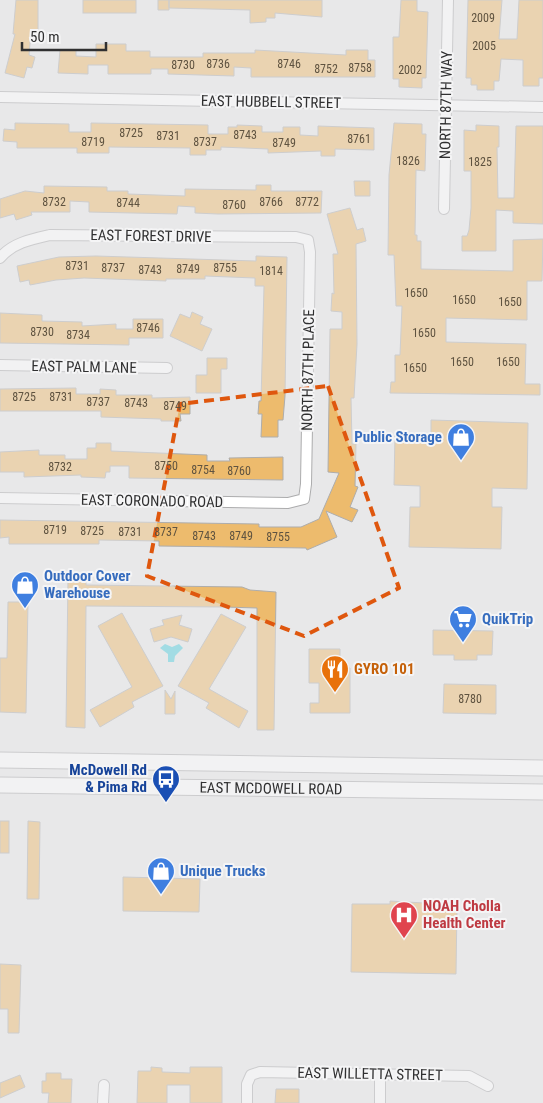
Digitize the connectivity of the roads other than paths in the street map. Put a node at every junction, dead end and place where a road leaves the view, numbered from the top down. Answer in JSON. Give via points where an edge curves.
{"nodes":[{"id":1,"x":448,"y":0,"type":"edge"},
{"id":2,"x":0,"y":97,"type":"edge"},
{"id":3,"x":446,"y":105,"type":"junction"},
{"id":4,"x":543,"y":107,"type":"edge"},
{"id":5,"x":444,"y":209,"type":"dead end"},
{"id":6,"x":308,"y":240,"type":"joint"},
{"id":7,"x":0,"y":258,"type":"edge"},
{"id":8,"x":0,"y":365,"type":"edge"},
{"id":9,"x":168,"y":368,"type":"dead end"},
{"id":10,"x":0,"y":498,"type":"edge"},
{"id":11,"x":304,"y":499,"type":"joint"},
{"id":12,"x":0,"y":760,"type":"edge"},
{"id":13,"x":49,"y":761,"type":"junction"},
{"id":14,"x":288,"y":764,"type":"junction"},
{"id":15,"x":543,"y":768,"type":"edge"},
{"id":16,"x":0,"y":785,"type":"edge"},
{"id":17,"x":49,"y":785,"type":"junction"},
{"id":18,"x":286,"y":789,"type":"junction"},
{"id":19,"x":543,"y":792,"type":"edge"},
{"id":20,"x":380,"y":1074,"type":"junction"},
{"id":21,"x":104,"y":1085,"type":"dead end"},
{"id":22,"x":488,"y":1086,"type":"dead end"},
{"id":23,"x":103,"y":1103,"type":"edge"},
{"id":24,"x":247,"y":1103,"type":"edge"},
{"id":25,"x":380,"y":1103,"type":"edge"}],
"edges":[{"from":1,"to":3,"type":"street","name":"NORTH 87TH WAY"},
{"from":2,"to":3,"type":"street","name":"EAST HUBBELL STREET"},
{"from":3,"to":4,"type":"street","name":"EAST HUBBELL STREET"},
{"from":3,"to":5,"type":"street","name":"NORTH 87TH WAY"},
{"from":6,"to":7,"type":"street","name":"EAST FOREST DRIVE","via":[[296,237],[50,235],[28,240]]},
{"from":6,"to":11,"type":"street","name":"NORTH 87TH PLACE"},
{"from":8,"to":9,"type":"street","name":"EAST PALM LANE"},
{"from":10,"to":11,"type":"street","name":"EAST CORONADO ROAD","via":[[288,503]]},
{"from":12,"to":13,"type":"main road","name":"EAST MCDOWELL ROAD"},
{"from":13,"to":14,"type":"main road","name":"EAST MCDOWELL ROAD"},
{"from":13,"to":17,"type":"main road"},
{"from":14,"to":15,"type":"main road","name":"EAST MCDOWELL ROAD"},
{"from":14,"to":18,"type":"main road"},
{"from":16,"to":17,"type":"main road","name":"EAST MCDOWELL ROAD"},
{"from":17,"to":18,"type":"main road","name":"EAST MCDOWELL ROAD"},
{"from":18,"to":19,"type":"main road","name":"EAST MCDOWELL ROAD"},
{"from":20,"to":22,"type":"street","name":"EAST WILLETTA STREET","via":[[469,1076]]},
{"from":20,"to":24,"type":"street","name":"EAST WILLETTA STREET","via":[[260,1072],[251,1075]]},
{"from":20,"to":25,"type":"street"},
{"from":21,"to":23,"type":"street"}]}
